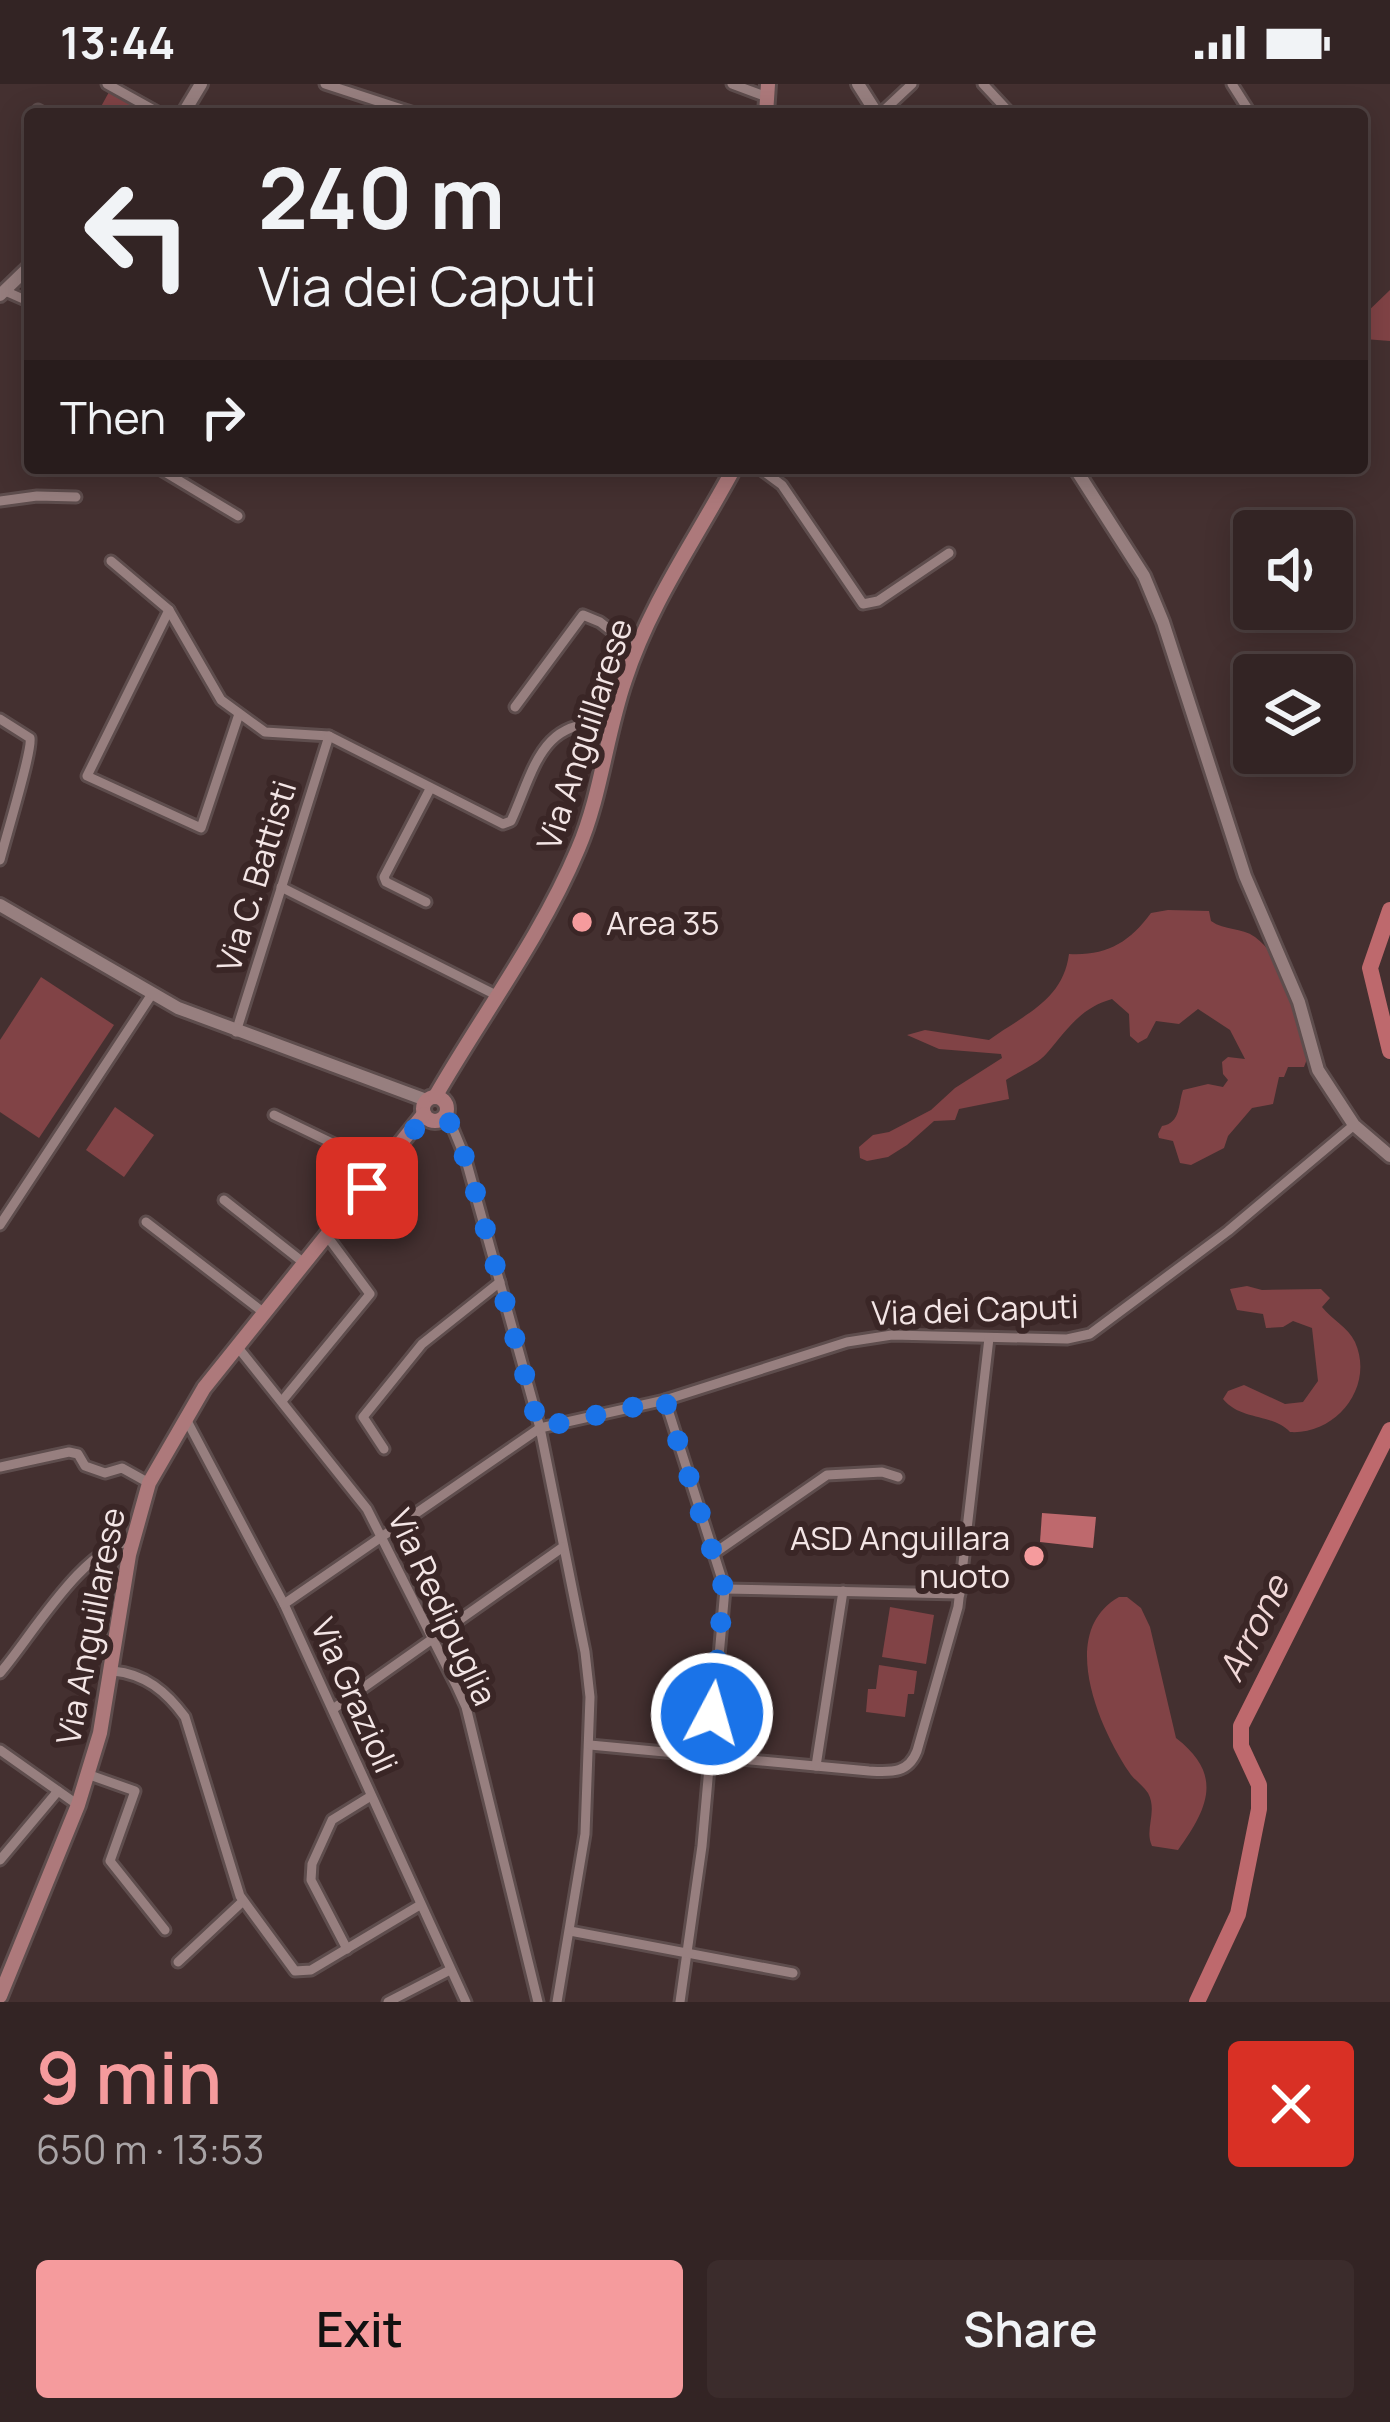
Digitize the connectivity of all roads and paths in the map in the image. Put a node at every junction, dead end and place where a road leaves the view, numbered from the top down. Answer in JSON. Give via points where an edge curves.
{"nodes":[{"id":1,"x":107,"y":84,"type":"edge"},
{"id":2,"x":325,"y":84,"type":"edge"},
{"id":3,"x":733,"y":84,"type":"edge"},
{"id":4,"x":912,"y":84,"type":"edge"},
{"id":5,"x":983,"y":84,"type":"edge"},
{"id":6,"x":768,"y":90,"type":"edge"},
{"id":7,"x":150,"y":108,"type":"edge"},
{"id":8,"x":399,"y":108,"type":"edge"},
{"id":9,"x":886,"y":108,"type":"edge"},
{"id":10,"x":1005,"y":108,"type":"edge"},
{"id":11,"x":168,"y":474,"type":"edge"},
{"id":12,"x":730,"y":474,"type":"edge"},
{"id":13,"x":767,"y":474,"type":"edge"},
{"id":14,"x":1079,"y":474,"type":"edge"},
{"id":15,"x":76,"y":497,"type":"dead end"},
{"id":16,"x":0,"y":500,"type":"edge"},
{"id":17,"x":238,"y":516,"type":"dead end"},
{"id":18,"x":950,"y":553,"type":"dead end"},
{"id":19,"x":111,"y":561,"type":"dead end"},
{"id":20,"x":169,"y":610,"type":"junction"},
{"id":21,"x":636,"y":650,"type":"junction"},
{"id":22,"x":514,"y":706,"type":"dead end"},
{"id":23,"x":239,"y":714,"type":"junction"},
{"id":24,"x":0,"y":718,"type":"edge"},
{"id":25,"x":612,"y":724,"type":"junction"},
{"id":26,"x":329,"y":736,"type":"junction"},
{"id":27,"x":430,"y":789,"type":"junction"},
{"id":28,"x":0,"y":860,"type":"edge"},
{"id":29,"x":280,"y":886,"type":"junction"},
{"id":30,"x":426,"y":902,"type":"dead end"},
{"id":31,"x":0,"y":905,"type":"edge"},
{"id":32,"x":152,"y":994,"type":"junction"},
{"id":33,"x":496,"y":995,"type":"junction"},
{"id":34,"x":236,"y":1032,"type":"junction"},
{"id":35,"x":432,"y":1111,"type":"junction"},
{"id":36,"x":274,"y":1115,"type":"dead end"},
{"id":37,"x":1354,"y":1125,"type":"junction"},
{"id":38,"x":1390,"y":1156,"type":"edge"},
{"id":39,"x":382,"y":1167,"type":"junction"},
{"id":40,"x":224,"y":1200,"type":"dead end"},
{"id":41,"x":146,"y":1222,"type":"dead end"},
{"id":42,"x":0,"y":1225,"type":"edge"},
{"id":43,"x":327,"y":1236,"type":"junction"},
{"id":44,"x":304,"y":1263,"type":"junction"},
{"id":45,"x":500,"y":1282,"type":"junction"},
{"id":46,"x":263,"y":1312,"type":"junction"},
{"id":47,"x":989,"y":1338,"type":"junction"},
{"id":48,"x":236,"y":1345,"type":"junction"},
{"id":49,"x":665,"y":1400,"type":"junction"},
{"id":50,"x":281,"y":1401,"type":"junction"},
{"id":51,"x":185,"y":1416,"type":"junction"},
{"id":52,"x":539,"y":1428,"type":"junction"},
{"id":53,"x":384,"y":1449,"type":"dead end"},
{"id":54,"x":0,"y":1467,"type":"edge"},
{"id":55,"x":898,"y":1477,"type":"dead end"},
{"id":56,"x":149,"y":1483,"type":"junction"},
{"id":57,"x":382,"y":1536,"type":"junction"},
{"id":58,"x":132,"y":1542,"type":"junction"},
{"id":59,"x":563,"y":1547,"type":"junction"},
{"id":60,"x":713,"y":1554,"type":"junction"},
{"id":61,"x":724,"y":1589,"type":"junction"},
{"id":62,"x":843,"y":1591,"type":"junction"},
{"id":63,"x":960,"y":1594,"type":"junction"},
{"id":64,"x":284,"y":1604,"type":"junction"},
{"id":65,"x":434,"y":1638,"type":"junction"},
{"id":66,"x":113,"y":1672,"type":"junction"},
{"id":67,"x":0,"y":1673,"type":"edge"},
{"id":68,"x":333,"y":1709,"type":"junction"},
{"id":69,"x":590,"y":1745,"type":"junction"},
{"id":70,"x":0,"y":1750,"type":"edge"},
{"id":71,"x":708,"y":1756,"type":"junction"},
{"id":72,"x":816,"y":1766,"type":"junction"},
{"id":73,"x":87,"y":1774,"type":"junction"},
{"id":74,"x":58,"y":1791,"type":"junction"},
{"id":75,"x":371,"y":1796,"type":"junction"},
{"id":76,"x":78,"y":1805,"type":"junction"},
{"id":77,"x":0,"y":1859,"type":"edge"},
{"id":78,"x":242,"y":1902,"type":"junction"},
{"id":79,"x":420,"y":1905,"type":"junction"},
{"id":80,"x":165,"y":1930,"type":"dead end"},
{"id":81,"x":570,"y":1931,"type":"junction"},
{"id":82,"x":347,"y":1948,"type":"junction"},
{"id":83,"x":688,"y":1953,"type":"junction"},
{"id":84,"x":178,"y":1961,"type":"dead end"},
{"id":85,"x":450,"y":1970,"type":"junction"},
{"id":86,"x":794,"y":1973,"type":"dead end"},
{"id":87,"x":0,"y":1996,"type":"edge"},
{"id":88,"x":388,"y":2002,"type":"edge"},
{"id":89,"x":466,"y":2002,"type":"edge"},
{"id":90,"x":538,"y":2002,"type":"edge"},
{"id":91,"x":557,"y":2002,"type":"edge"},
{"id":92,"x":680,"y":2002,"type":"edge"}],
"edges":[{"from":1,"to":7,"type":"street"},
{"from":2,"to":8,"type":"street"},
{"from":3,"to":6,"type":"street"},
{"from":4,"to":9,"type":"street"},
{"from":5,"to":10,"type":"street"},
{"from":11,"to":17,"type":"street"},
{"from":12,"to":21,"type":"main road","name":"Via Anguillarese"},
{"from":13,"to":18,"type":"street","via":[[863,604]]},
{"from":14,"to":37,"type":"street","via":[[1146,581],[1318,1070]]},
{"from":15,"to":16,"type":"street"},
{"from":19,"to":20,"type":"street"},
{"from":20,"to":23,"type":"street","via":[[221,700]]},
{"from":20,"to":23,"type":"street","via":[[88,776],[199,828]]},
{"from":21,"to":22,"type":"street","via":[[583,615]]},
{"from":21,"to":25,"type":"main road","name":"Via Anguillarese"},
{"from":23,"to":26,"type":"street","via":[[265,732]]},
{"from":24,"to":28,"type":"street","via":[[33,747]]},
{"from":25,"to":27,"type":"street","via":[[578,724],[554,735],[508,823]]},
{"from":25,"to":33,"type":"main road","name":"Via Anguillarese","via":[[580,846]]},
{"from":26,"to":27,"type":"street"},
{"from":26,"to":29,"type":"street","name":"Via C. Battisti"},
{"from":27,"to":30,"type":"street","via":[[384,877]]},
{"from":29,"to":33,"type":"street"},
{"from":29,"to":34,"type":"street","name":"Via C. Battisti"},
{"from":31,"to":32,"type":"street"},
{"from":32,"to":34,"type":"street"},
{"from":32,"to":42,"type":"street"},
{"from":33,"to":35,"type":"main road","name":"Via Anguillarese"},
{"from":34,"to":35,"type":"street"},
{"from":35,"to":39,"type":"main road","name":"Via Anguillarese"},
{"from":35,"to":45,"type":"street"},
{"from":36,"to":39,"type":"street"},
{"from":37,"to":38,"type":"street"},
{"from":37,"to":47,"type":"street","name":"Via dei Caputi","via":[[1090,1334]]},
{"from":39,"to":43,"type":"main road","name":"Via Anguillarese"},
{"from":40,"to":44,"type":"street"},
{"from":41,"to":46,"type":"street"},
{"from":43,"to":44,"type":"main road","name":"Via Anguillarese"},
{"from":43,"to":50,"type":"street","via":[[370,1294]]},
{"from":44,"to":46,"type":"main road","name":"Via Anguillarese"},
{"from":45,"to":52,"type":"street"},
{"from":45,"to":53,"type":"street","via":[[422,1344],[363,1417]]},
{"from":46,"to":48,"type":"main road","name":"Via Anguillarese"},
{"from":47,"to":49,"type":"street","name":"Via dei Caputi","via":[[847,1342]]},
{"from":47,"to":63,"type":"street"},
{"from":48,"to":50,"type":"street","name":"Via Redipuglia"},
{"from":48,"to":51,"type":"main road","name":"Via Anguillarese"},
{"from":49,"to":52,"type":"street","name":"Via dei Caputi"},
{"from":49,"to":60,"type":"street"},
{"from":50,"to":57,"type":"street","name":"Via Redipuglia"},
{"from":51,"to":56,"type":"main road","name":"Via Anguillarese"},
{"from":51,"to":64,"type":"street","name":"Via Grazioli"},
{"from":52,"to":57,"type":"street"},
{"from":52,"to":59,"type":"street"},
{"from":54,"to":56,"type":"street","via":[[69,1452],[85,1466],[122,1468]]},
{"from":55,"to":60,"type":"street","via":[[827,1475]]},
{"from":56,"to":58,"type":"main road","name":"Via Anguillarese"},
{"from":57,"to":64,"type":"street"},
{"from":57,"to":65,"type":"street","name":"Via Redipuglia"},
{"from":58,"to":66,"type":"main road","name":"Via Anguillarese"},
{"from":58,"to":67,"type":"street","via":[[119,1542],[84,1569]]},
{"from":59,"to":65,"type":"street"},
{"from":59,"to":69,"type":"street","via":[[585,1652]]},
{"from":60,"to":61,"type":"street"},
{"from":61,"to":62,"type":"street"},
{"from":61,"to":71,"type":"street"},
{"from":62,"to":63,"type":"street"},
{"from":62,"to":72,"type":"street"},
{"from":63,"to":72,"type":"street","via":[[913,1762],[892,1772]]},
{"from":64,"to":68,"type":"street","name":"Via Grazioli"},
{"from":65,"to":68,"type":"street"},
{"from":65,"to":90,"type":"street","name":"Via Redipuglia","via":[[466,1707]]},
{"from":66,"to":73,"type":"main road","name":"Via Anguillarese"},
{"from":66,"to":78,"type":"street","via":[[152,1684],[185,1717]]},
{"from":68,"to":75,"type":"street","name":"Via Grazioli"},
{"from":69,"to":71,"type":"street"},
{"from":69,"to":81,"type":"street"},
{"from":70,"to":74,"type":"street"},
{"from":71,"to":72,"type":"street"},
{"from":71,"to":83,"type":"street"},
{"from":73,"to":76,"type":"main road","name":"Via Anguillarese"},
{"from":73,"to":80,"type":"street","via":[[136,1793],[110,1861]]},
{"from":74,"to":76,"type":"street"},
{"from":74,"to":77,"type":"street"},
{"from":75,"to":79,"type":"street","name":"Via Grazioli"},
{"from":75,"to":82,"type":"street","via":[[328,1824],[312,1864],[311,1880]]},
{"from":76,"to":87,"type":"main road","name":"Via Anguillarese"},
{"from":78,"to":82,"type":"street","via":[[299,1973]]},
{"from":78,"to":84,"type":"street"},
{"from":79,"to":82,"type":"street"},
{"from":79,"to":85,"type":"street","name":"Via Grazioli"},
{"from":81,"to":83,"type":"street"},
{"from":81,"to":91,"type":"street"},
{"from":83,"to":86,"type":"street"},
{"from":83,"to":92,"type":"street"},
{"from":85,"to":88,"type":"street"},
{"from":85,"to":89,"type":"street","name":"Via Grazioli"}]}
